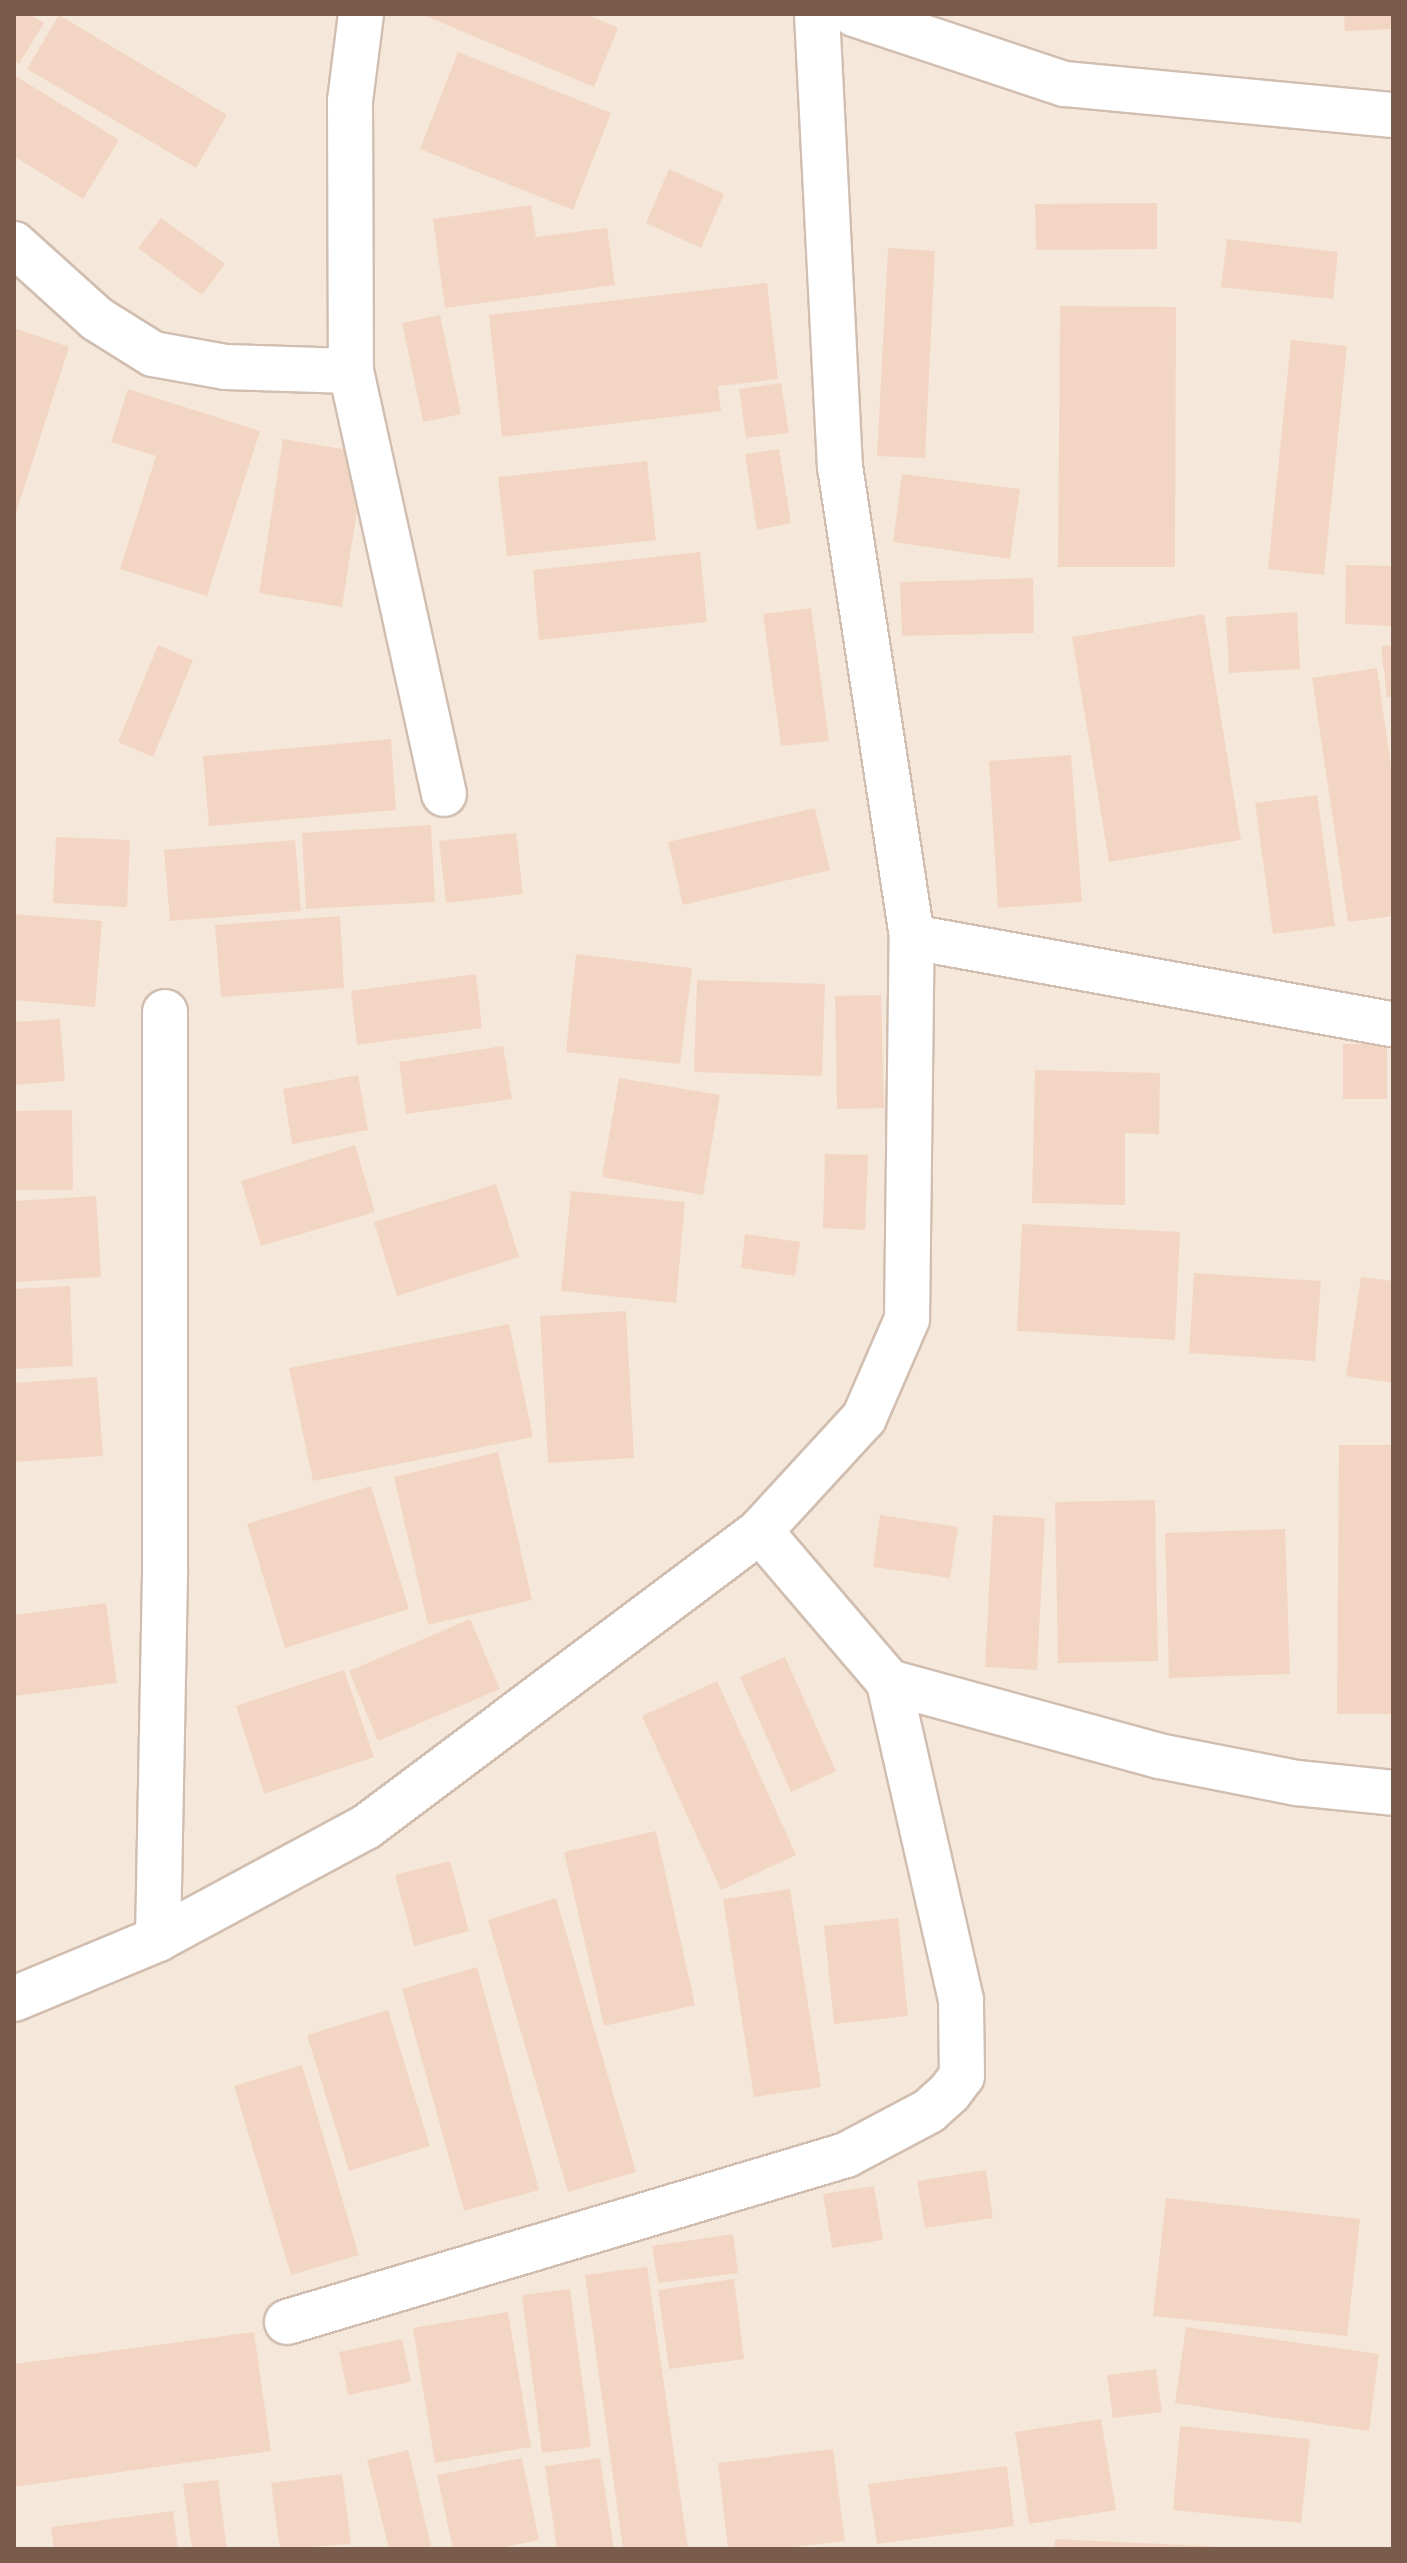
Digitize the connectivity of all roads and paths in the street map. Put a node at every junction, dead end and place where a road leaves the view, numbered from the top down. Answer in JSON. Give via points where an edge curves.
{"nodes":[{"id":1,"x":361,"y":14,"type":"edge"},
{"id":2,"x":817,"y":14,"type":"edge"},
{"id":3,"x":854,"y":14,"type":"edge"},
{"id":4,"x":1393,"y":115,"type":"edge"},
{"id":5,"x":14,"y":244,"type":"edge"},
{"id":6,"x":351,"y":371,"type":"junction"},
{"id":7,"x":444,"y":794,"type":"dead end"},
{"id":8,"x":912,"y":937,"type":"junction"},
{"id":9,"x":165,"y":1012,"type":"dead end"},
{"id":10,"x":1393,"y":1024,"type":"edge"},
{"id":11,"x":760,"y":1531,"type":"junction"},
{"id":12,"x":889,"y":1682,"type":"junction"},
{"id":13,"x":1393,"y":1793,"type":"edge"},
{"id":14,"x":158,"y":1939,"type":"junction"},
{"id":15,"x":14,"y":1999,"type":"edge"},
{"id":16,"x":287,"y":2322,"type":"dead end"}],
"edges":[{"from":1,"to":6,"type":"street","via":[[350,101]]},
{"from":2,"to":8,"type":"street","via":[[840,468]]},
{"from":3,"to":4,"type":"street","via":[[1065,84]]},
{"from":5,"to":6,"type":"street","via":[[97,319],[153,354],[225,367]]},
{"from":6,"to":7,"type":"street"},
{"from":8,"to":10,"type":"street"},
{"from":8,"to":11,"type":"street","via":[[907,1319],[864,1418]]},
{"from":9,"to":14,"type":"street","via":[[165,1568]]},
{"from":11,"to":12,"type":"street"},
{"from":11,"to":14,"type":"street","via":[[366,1827]]},
{"from":12,"to":13,"type":"street","via":[[1159,1756],[1297,1783]]},
{"from":12,"to":16,"type":"street","via":[[961,2000],[962,2076],[949,2093],[929,2111],[846,2155]]},
{"from":14,"to":15,"type":"street"}]}
